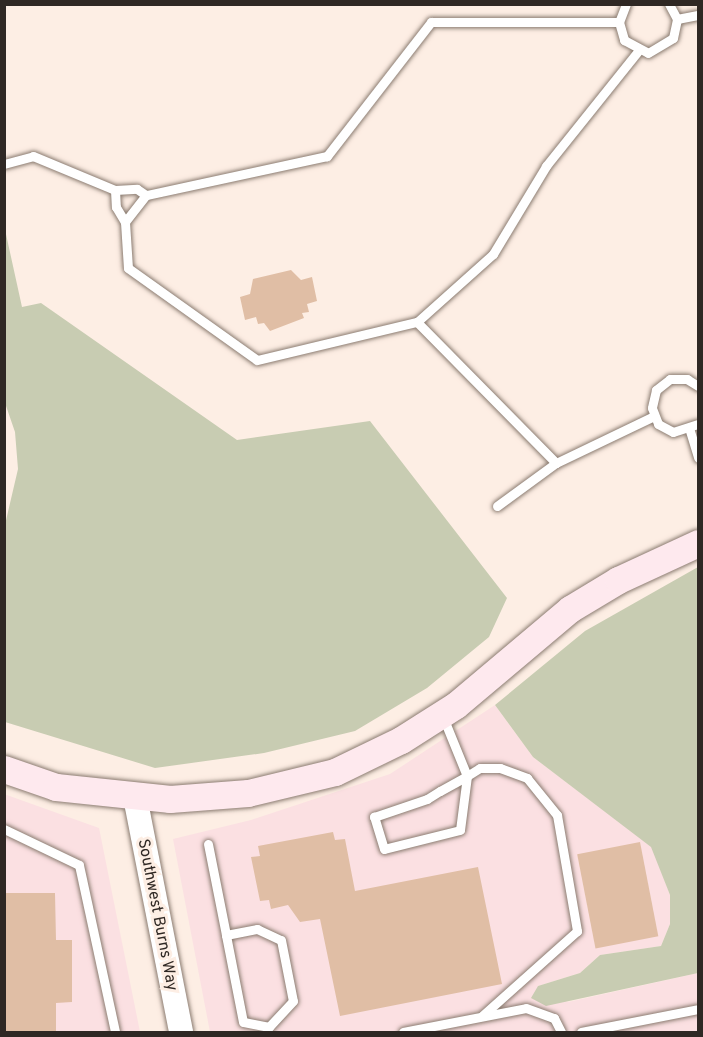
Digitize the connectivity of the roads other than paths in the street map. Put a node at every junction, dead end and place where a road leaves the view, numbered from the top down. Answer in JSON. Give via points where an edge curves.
{"nodes":[{"id":1,"x":626,"y":4,"type":"edge"},
{"id":2,"x":669,"y":4,"type":"edge"},
{"id":3,"x":699,"y":15,"type":"edge"},
{"id":4,"x":677,"y":19,"type":"junction"},
{"id":5,"x":619,"y":22,"type":"junction"},
{"id":6,"x":638,"y":51,"type":"junction"},
{"id":7,"x":4,"y":164,"type":"edge"},
{"id":8,"x":115,"y":190,"type":"junction"},
{"id":9,"x":146,"y":195,"type":"junction"},
{"id":10,"x":125,"y":222,"type":"junction"},
{"id":11,"x":417,"y":322,"type":"junction"},
{"id":12,"x":699,"y":386,"type":"edge"},
{"id":13,"x":654,"y":416,"type":"junction"},
{"id":14,"x":699,"y":424,"type":"edge"},
{"id":15,"x":690,"y":431,"type":"junction"},
{"id":16,"x":699,"y":458,"type":"edge"},
{"id":17,"x":556,"y":463,"type":"junction"},
{"id":18,"x":497,"y":506,"type":"dead end"},
{"id":19,"x":699,"y":543,"type":"edge"},
{"id":20,"x":442,"y":714,"type":"junction"},
{"id":21,"x":4,"y":769,"type":"edge"},
{"id":22,"x":467,"y":776,"type":"junction"},
{"id":23,"x":135,"y":797,"type":"junction"},
{"id":24,"x":4,"y":829,"type":"edge"},
{"id":25,"x":208,"y":844,"type":"dead end"},
{"id":26,"x":226,"y":935,"type":"junction"},
{"id":27,"x":699,"y":1009,"type":"edge"},
{"id":28,"x":482,"y":1016,"type":"junction"},
{"id":29,"x":270,"y":1030,"type":"edge"},
{"id":30,"x":115,"y":1032,"type":"edge"},
{"id":31,"x":181,"y":1032,"type":"edge"},
{"id":32,"x":404,"y":1032,"type":"edge"},
{"id":33,"x":561,"y":1032,"type":"edge"},
{"id":34,"x":581,"y":1032,"type":"edge"}],
"edges":[{"from":1,"to":5,"type":"lane"},
{"from":2,"to":4,"type":"lane"},
{"from":3,"to":4,"type":"lane"},
{"from":4,"to":6,"type":"lane","via":[[667,46]]},
{"from":5,"to":6,"type":"lane","via":[[624,40]]},
{"from":5,"to":9,"type":"lane","via":[[431,22],[327,156]]},
{"from":6,"to":11,"type":"lane","via":[[546,166],[493,254]]},
{"from":7,"to":8,"type":"lane","via":[[33,156]]},
{"from":8,"to":9,"type":"lane","via":[[137,189]]},
{"from":8,"to":10,"type":"lane","via":[[116,207]]},
{"from":9,"to":10,"type":"lane"},
{"from":10,"to":11,"type":"lane","via":[[132,275],[250,358],[306,350]]},
{"from":11,"to":17,"type":"lane"},
{"from":12,"to":13,"type":"lane","via":[[678,378],[662,384],[652,399]]},
{"from":13,"to":15,"type":"lane","via":[[665,429]]},
{"from":13,"to":17,"type":"lane"},
{"from":14,"to":15,"type":"lane"},
{"from":15,"to":16,"type":"lane"},
{"from":17,"to":18,"type":"lane"},
{"from":19,"to":20,"type":"main road","via":[[618,580],[570,609]]},
{"from":20,"to":22,"type":"lane"},
{"from":20,"to":23,"type":"main road","via":[[379,752],[313,778],[212,797]]},
{"from":21,"to":23,"type":"main road","via":[[56,787]]},
{"from":22,"to":22,"type":"lane","via":[[427,799],[374,817],[384,849],[460,830]]},
{"from":22,"to":28,"type":"lane","via":[[480,768],[500,768],[527,778],[546,798],[557,815],[577,931]]},
{"from":23,"to":31,"type":"street","name":"Southwest Burns Way"},
{"from":24,"to":30,"type":"lane","via":[[79,865]]},
{"from":25,"to":26,"type":"lane"},
{"from":26,"to":29,"type":"lane","via":[[243,1022]]},
{"from":26,"to":29,"type":"lane","via":[[257,929],[281,940],[293,1001]]},
{"from":27,"to":34,"type":"lane"},
{"from":28,"to":32,"type":"lane"},
{"from":28,"to":33,"type":"lane","via":[[526,1008],[554,1018]]}]}
